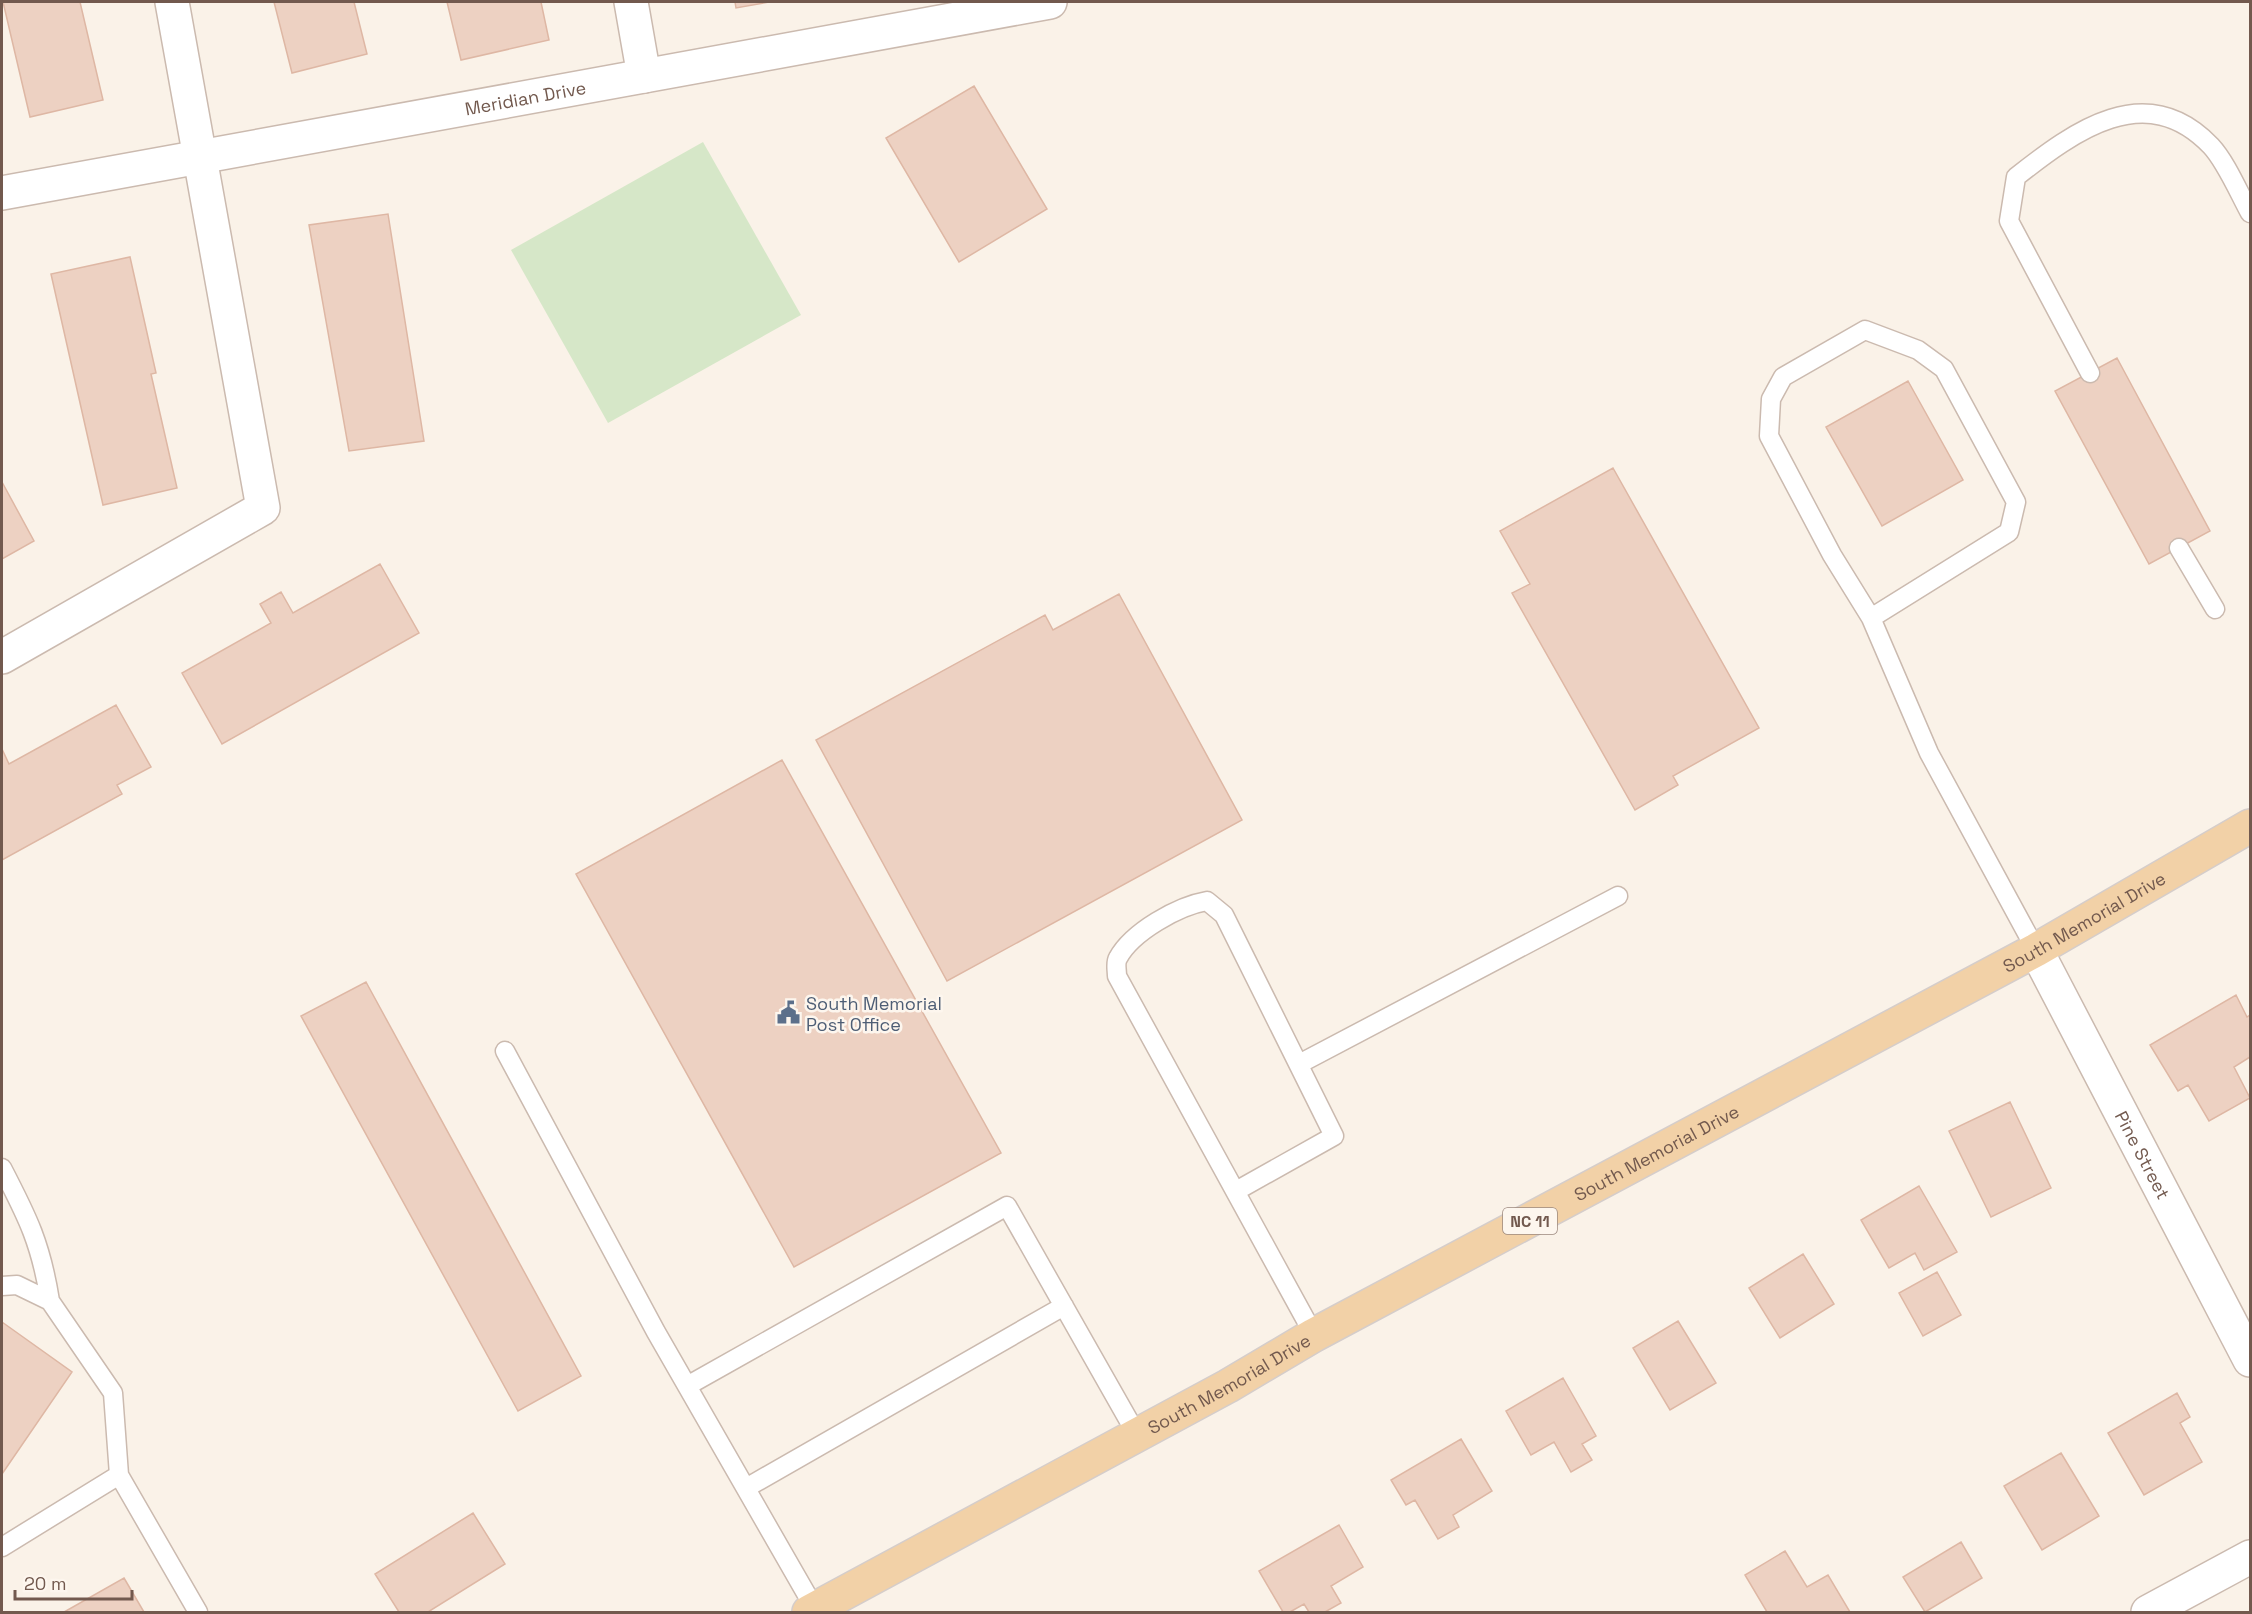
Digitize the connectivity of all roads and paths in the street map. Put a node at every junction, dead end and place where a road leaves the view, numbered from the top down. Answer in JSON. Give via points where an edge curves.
{"nodes":[{"id":1,"x":172,"y":2,"type":"edge"},
{"id":2,"x":630,"y":2,"type":"edge"},
{"id":3,"x":1050,"y":2,"type":"edge"},
{"id":4,"x":644,"y":76,"type":"junction"},
{"id":5,"x":199,"y":157,"type":"junction"},
{"id":6,"x":2,"y":193,"type":"edge"},
{"id":7,"x":2250,"y":213,"type":"edge"},
{"id":8,"x":2090,"y":373,"type":"dead end"},
{"id":9,"x":2179,"y":548,"type":"dead end"},
{"id":10,"x":2215,"y":609,"type":"dead end"},
{"id":11,"x":1871,"y":618,"type":"junction"},
{"id":12,"x":2,"y":657,"type":"edge"},
{"id":13,"x":2250,"y":826,"type":"edge"},
{"id":14,"x":1618,"y":896,"type":"dead end"},
{"id":15,"x":2036,"y":950,"type":"junction"},
{"id":16,"x":505,"y":1051,"type":"dead end"},
{"id":17,"x":1299,"y":1064,"type":"junction"},
{"id":18,"x":2,"y":1168,"type":"edge"},
{"id":19,"x":1236,"y":1191,"type":"junction"},
{"id":20,"x":9,"y":1200,"type":"edge"},
{"id":21,"x":2,"y":1286,"type":"edge"},
{"id":22,"x":50,"y":1301,"type":"junction"},
{"id":23,"x":1064,"y":1306,"type":"junction"},
{"id":24,"x":1314,"y":1335,"type":"junction"},
{"id":25,"x":2250,"y":1360,"type":"edge"},
{"id":26,"x":687,"y":1386,"type":"junction"},
{"id":27,"x":1137,"y":1435,"type":"junction"},
{"id":28,"x":119,"y":1475,"type":"junction"},
{"id":29,"x":746,"y":1488,"type":"junction"},
{"id":30,"x":2,"y":1547,"type":"edge"},
{"id":31,"x":2250,"y":1557,"type":"edge"},
{"id":32,"x":828,"y":1607,"type":"edge"},
{"id":33,"x":198,"y":1612,"type":"edge"},
{"id":34,"x":2148,"y":1612,"type":"edge"}],
"edges":[{"from":1,"to":5,"type":"street"},
{"from":2,"to":4,"type":"street"},
{"from":3,"to":4,"type":"street","name":"Meridian Drive"},
{"from":4,"to":5,"type":"street","name":"Meridian Drive"},
{"from":5,"to":6,"type":"street","name":"Meridian Drive"},
{"from":5,"to":12,"type":"street","via":[[263,508]]},
{"from":7,"to":8,"type":"lane","via":[[2213,147],[2187,124],[2150,112],[2114,115],[2051,149],[2016,177],[2008,221]]},
{"from":9,"to":10,"type":"lane"},
{"from":11,"to":11,"type":"lane","via":[[1832,555],[1769,436],[1771,399],[1783,377],[1865,330],[1918,350],[1944,369],[2016,502],[2009,532]]},
{"from":11,"to":15,"type":"lane","via":[[1929,753]]},
{"from":13,"to":15,"type":"main road","name":"South Memorial Drive","number":"NC 11"},
{"from":14,"to":17,"type":"lane"},
{"from":15,"to":24,"type":"main road","name":"South Memorial Drive","number":"NC 11"},
{"from":15,"to":25,"type":"street","name":"Pine Street"},
{"from":16,"to":26,"type":"lane"},
{"from":17,"to":19,"type":"lane","via":[[1334,1136]]},
{"from":17,"to":19,"type":"lane","via":[[1224,915],[1206,901],[1190,904],[1134,936],[1117,960],[1117,976]]},
{"from":18,"to":20,"type":"lane"},
{"from":19,"to":24,"type":"lane"},
{"from":20,"to":22,"type":"lane","via":[[41,1250]]},
{"from":21,"to":22,"type":"lane","via":[[17,1285]]},
{"from":22,"to":28,"type":"lane","via":[[113,1393]]},
{"from":23,"to":26,"type":"lane","via":[[1007,1206]]},
{"from":23,"to":27,"type":"lane"},
{"from":23,"to":29,"type":"lane"},
{"from":24,"to":27,"type":"main road","name":"South Memorial Drive","number":"NC 11"},
{"from":26,"to":29,"type":"lane"},
{"from":27,"to":32,"type":"main road","name":"South Memorial Drive","number":"NC 11"},
{"from":28,"to":30,"type":"lane"},
{"from":28,"to":33,"type":"lane"},
{"from":29,"to":32,"type":"lane"},
{"from":31,"to":34,"type":"street"}]}
